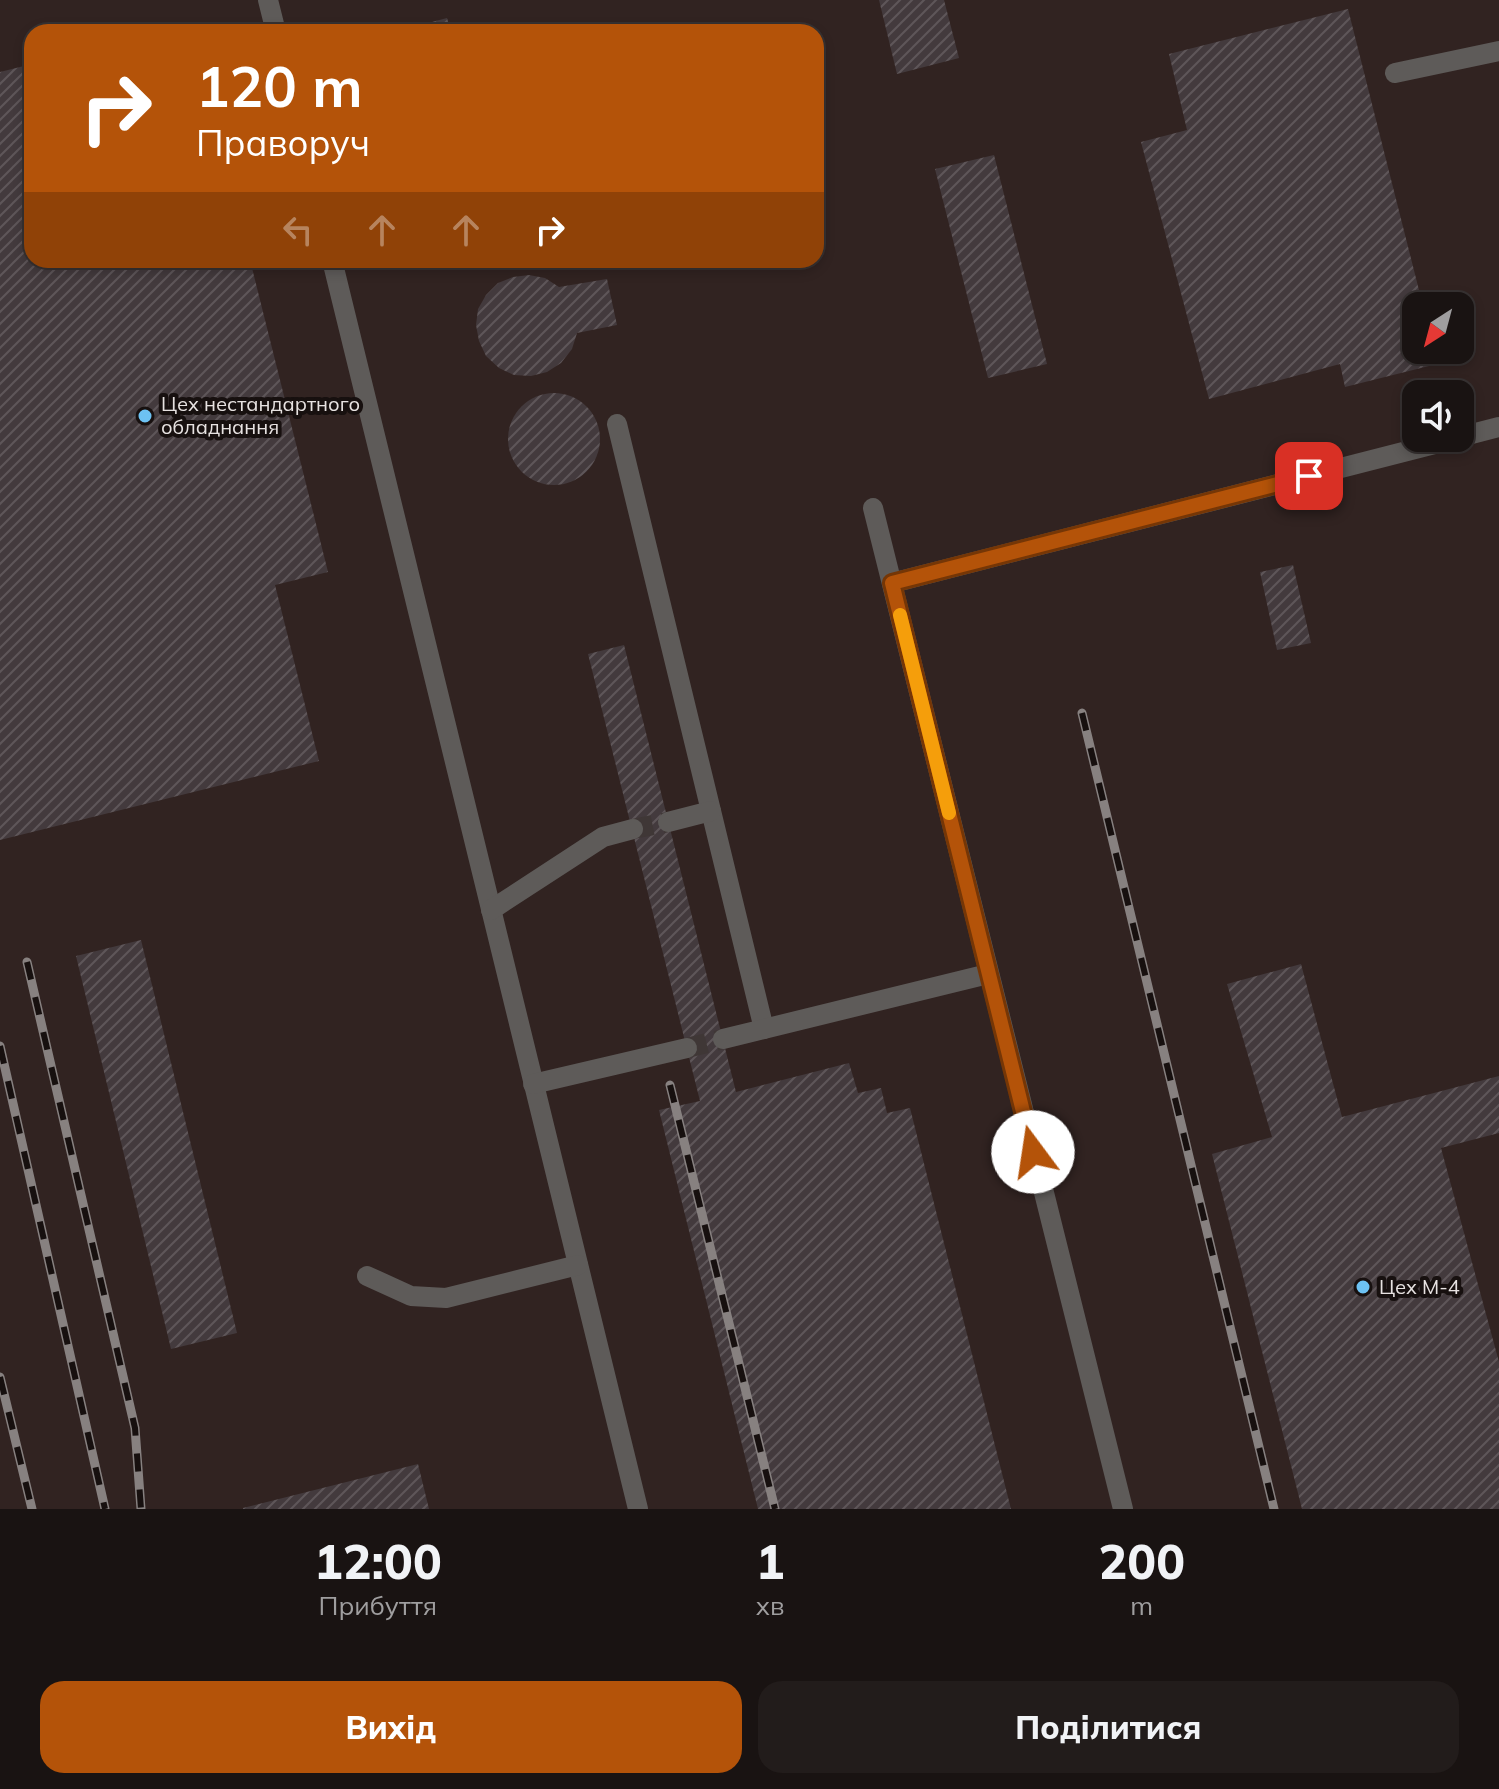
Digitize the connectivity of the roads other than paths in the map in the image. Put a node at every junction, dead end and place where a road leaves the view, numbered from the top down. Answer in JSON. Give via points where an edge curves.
{"nodes":[{"id":1,"x":268,"y":0,"type":"edge"},
{"id":2,"x":274,"y":24,"type":"edge"},
{"id":3,"x":1499,"y":51,"type":"edge"},
{"id":4,"x":1395,"y":73,"type":"dead end"},
{"id":5,"x":334,"y":268,"type":"edge"},
{"id":6,"x":617,"y":424,"type":"dead end"},
{"id":7,"x":1499,"y":427,"type":"edge"},
{"id":8,"x":1474,"y":434,"type":"edge"},
{"id":9,"x":1404,"y":452,"type":"edge"},
{"id":10,"x":873,"y":508,"type":"dead end"},
{"id":11,"x":892,"y":583,"type":"junction"},
{"id":12,"x":711,"y":811,"type":"junction"},
{"id":13,"x":668,"y":822,"type":"tunnel mouth"},
{"id":14,"x":633,"y":829,"type":"tunnel mouth"},
{"id":15,"x":491,"y":910,"type":"junction"},
{"id":16,"x":988,"y":974,"type":"junction"},
{"id":17,"x":764,"y":1029,"type":"junction"},
{"id":18,"x":723,"y":1039,"type":"tunnel mouth"},
{"id":19,"x":687,"y":1048,"type":"tunnel mouth"},
{"id":20,"x":533,"y":1084,"type":"junction"},
{"id":21,"x":578,"y":1265,"type":"junction"},
{"id":22,"x":367,"y":1276,"type":"dead end"},
{"id":23,"x":638,"y":1509,"type":"edge"},
{"id":24,"x":1123,"y":1509,"type":"edge"}],
"edges":[{"from":1,"to":2,"type":"lane"},
{"from":3,"to":4,"type":"lane"},
{"from":5,"to":15,"type":"lane"},
{"from":6,"to":12,"type":"lane"},
{"from":7,"to":8,"type":"lane"},
{"from":9,"to":11,"type":"lane"},
{"from":10,"to":11,"type":"lane"},
{"from":11,"to":16,"type":"lane"},
{"from":12,"to":13,"type":"lane"},
{"from":12,"to":17,"type":"lane"},
{"from":14,"to":15,"type":"lane","via":[[603,837]]},
{"from":15,"to":20,"type":"lane"},
{"from":16,"to":17,"type":"lane"},
{"from":16,"to":24,"type":"lane"},
{"from":17,"to":18,"type":"lane"},
{"from":19,"to":20,"type":"lane"},
{"from":20,"to":21,"type":"lane"},
{"from":21,"to":22,"type":"lane","via":[[446,1298],[411,1296]]},
{"from":21,"to":23,"type":"lane"}]}
